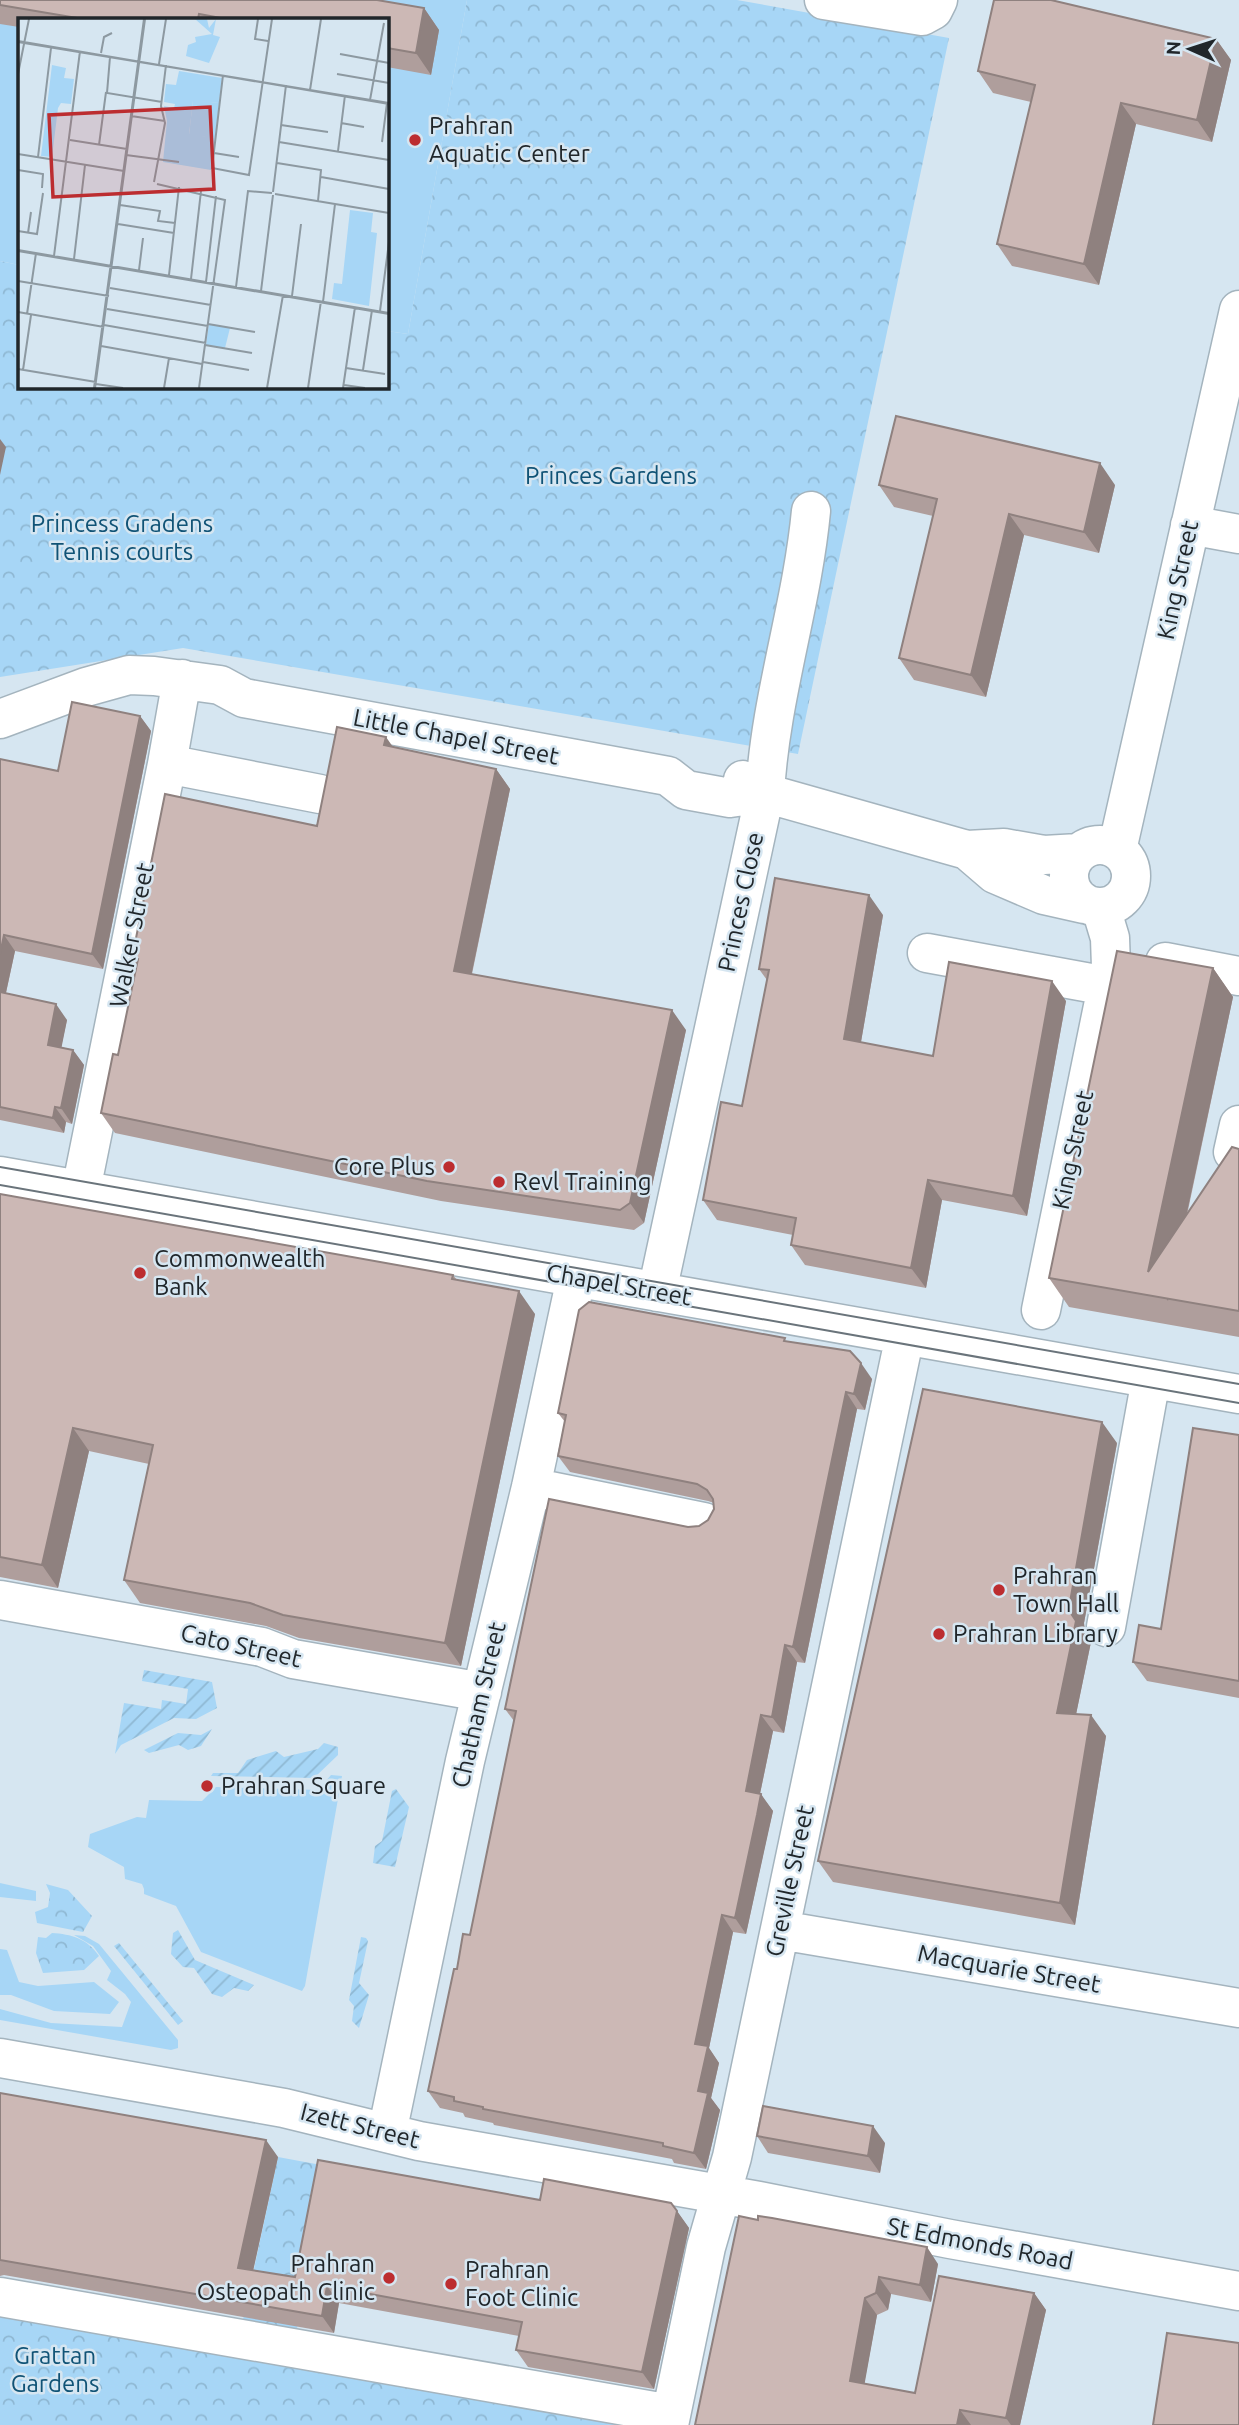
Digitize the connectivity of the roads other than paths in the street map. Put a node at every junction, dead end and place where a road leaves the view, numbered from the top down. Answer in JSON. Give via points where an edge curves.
{"nodes":[{"id":1,"x":824,"y":0,"type":"edge"},
{"id":2,"x":933,"y":7,"type":"edge"},
{"id":3,"x":1239,"y":310,"type":"edge"},
{"id":4,"x":811,"y":511,"type":"dead end"},
{"id":5,"x":1190,"y":525,"type":"junction"},
{"id":6,"x":1239,"y":534,"type":"edge"},
{"id":7,"x":180,"y":690,"type":"junction"},
{"id":8,"x":0,"y":719,"type":"edge"},
{"id":9,"x":167,"y":764,"type":"junction"},
{"id":10,"x":765,"y":793,"type":"junction"},
{"id":11,"x":320,"y":794,"type":"edge"},
{"id":12,"x":967,"y":850,"type":"junction"},
{"id":13,"x":1117,"y":850,"type":"junction"},
{"id":14,"x":1079,"y":853,"type":"junction"},
{"id":15,"x":1092,"y":906,"type":"junction"},
{"id":16,"x":927,"y":953,"type":"dead end"},
{"id":17,"x":1109,"y":969,"type":"junction"},
{"id":18,"x":1239,"y":976,"type":"edge"},
{"id":19,"x":0,"y":1176,"type":"edge"},
{"id":20,"x":80,"y":1190,"type":"junction"},
{"id":21,"x":576,"y":1278,"type":"junction"},
{"id":22,"x":657,"y":1292,"type":"junction"},
{"id":23,"x":1041,"y":1310,"type":"dead end"},
{"id":24,"x":905,"y":1335,"type":"junction"},
{"id":25,"x":1151,"y":1379,"type":"junction"},
{"id":26,"x":1239,"y":1394,"type":"edge"},
{"id":27,"x":531,"y":1487,"type":"junction"},
{"id":28,"x":704,"y":1522,"type":"edge"},
{"id":29,"x":0,"y":1600,"type":"edge"},
{"id":30,"x":1106,"y":1627,"type":"dead end"},
{"id":31,"x":482,"y":1692,"type":"junction"},
{"id":32,"x":779,"y":1930,"type":"junction"},
{"id":33,"x":1239,"y":2008,"type":"edge"},
{"id":34,"x":0,"y":2058,"type":"edge"},
{"id":35,"x":387,"y":2133,"type":"junction"},
{"id":36,"x":721,"y":2195,"type":"junction"},
{"id":37,"x":1239,"y":2291,"type":"edge"},
{"id":38,"x":0,"y":2297,"type":"edge"},
{"id":39,"x":670,"y":2420,"type":"edge"}],
"edges":[{"from":1,"to":2,"type":"street","via":[[913,15]]},
{"from":3,"to":5,"type":"street","name":"King Street"},
{"from":4,"to":10,"type":"street","name":"Princes Close","via":[[768,748]]},
{"from":5,"to":6,"type":"street"},
{"from":5,"to":13,"type":"street","name":"King Street"},
{"from":7,"to":8,"type":"street","name":"Little Chapel Street","via":[[129,675]]},
{"from":7,"to":9,"type":"street","name":"Walker Street"},
{"from":7,"to":10,"type":"street","name":"Little Chapel Street","via":[[220,685],[244,698],[668,776],[690,767],[734,775]]},
{"from":9,"to":11,"type":"street"},
{"from":9,"to":20,"type":"street","name":"Walker Street"},
{"from":10,"to":12,"type":"street","name":"Little Chapel Street"},
{"from":10,"to":22,"type":"street","name":"Princes Close"},
{"from":12,"to":14,"type":"street","name":"Little Chapel Street"},
{"from":12,"to":15,"type":"street","name":"Little Chapel Street","via":[[995,874],[1044,895]]},
{"from":13,"to":14,"type":"street","via":[[1097,845]]},
{"from":13,"to":15,"type":"street","via":[[1130,865],[1130,884],[1120,901]]},
{"from":14,"to":15,"type":"street","via":[[1069,870],[1071,889]]},
{"from":15,"to":17,"type":"street","name":"King Street","via":[[1110,938]]},
{"from":16,"to":17,"type":"street"},
{"from":17,"to":18,"type":"street"},
{"from":17,"to":23,"type":"street","name":"King Street"},
{"from":19,"to":20,"type":"street","name":"Chapel Street"},
{"from":20,"to":21,"type":"street","name":"Chapel Street"},
{"from":21,"to":22,"type":"street","name":"Chapel Street"},
{"from":21,"to":27,"type":"street","name":"Chatham Street"},
{"from":22,"to":24,"type":"street","name":"Chapel Street"},
{"from":24,"to":25,"type":"street","name":"Chapel Street"},
{"from":24,"to":32,"type":"street","name":"Greville Street"},
{"from":25,"to":26,"type":"street","name":"Chapel Street"},
{"from":25,"to":30,"type":"street"},
{"from":27,"to":28,"type":"street"},
{"from":27,"to":31,"type":"street","name":"Chatham Street"},
{"from":29,"to":31,"type":"street","name":"Cato Street"},
{"from":31,"to":35,"type":"street","name":"Chatham Street"},
{"from":32,"to":33,"type":"street","name":"Macquarie Street"},
{"from":32,"to":36,"type":"street","name":"Greville Street"},
{"from":34,"to":35,"type":"street","name":"Izett Street","via":[[284,2108]]},
{"from":35,"to":36,"type":"street","name":"Izett Street"},
{"from":36,"to":37,"type":"street","name":"St Edmonds Road"},
{"from":36,"to":39,"type":"street","name":"Greville Street"},
{"from":38,"to":39,"type":"street"}]}
